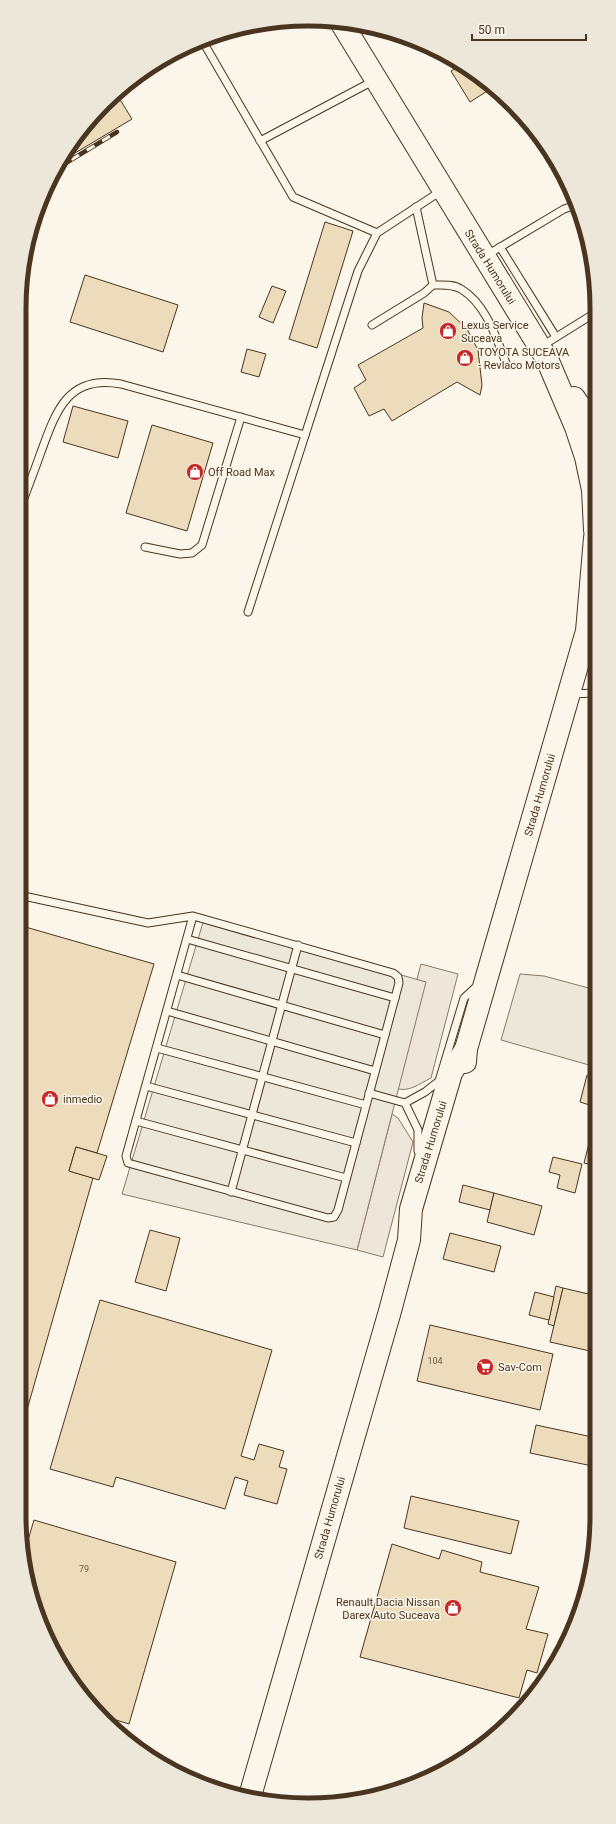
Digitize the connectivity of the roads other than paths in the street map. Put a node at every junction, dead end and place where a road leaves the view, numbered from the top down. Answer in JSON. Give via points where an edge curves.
{"nodes":[{"id":1,"x":345,"y":28,"type":"edge"},
{"id":2,"x":205,"y":45,"type":"edge"},
{"id":3,"x":375,"y":80,"type":"junction"},
{"id":4,"x":260,"y":141,"type":"junction"},
{"id":5,"x":443,"y":190,"type":"junction"},
{"id":6,"x":416,"y":207,"type":"junction"},
{"id":7,"x":571,"y":207,"type":"edge"},
{"id":8,"x":376,"y":233,"type":"junction"},
{"id":9,"x":492,"y":252,"type":"junction"},
{"id":10,"x":433,"y":285,"type":"junction"},
{"id":11,"x":590,"y":317,"type":"edge"},
{"id":12,"x":372,"y":325,"type":"dead end"},
{"id":13,"x":548,"y":347,"type":"junction"},
{"id":14,"x":506,"y":363,"type":"dead end"},
{"id":15,"x":241,"y":417,"type":"junction"},
{"id":16,"x":590,"y":419,"type":"edge"},
{"id":17,"x":306,"y":435,"type":"junction"},
{"id":18,"x":590,"y":476,"type":"edge"},
{"id":19,"x":26,"y":493,"type":"edge"},
{"id":20,"x":145,"y":546,"type":"dead end"},
{"id":21,"x":590,"y":596,"type":"edge"},
{"id":22,"x":248,"y":612,"type":"dead end"},
{"id":23,"x":590,"y":622,"type":"edge"},
{"id":24,"x":587,"y":631,"type":"junction"},
{"id":25,"x":590,"y":693,"type":"edge"},
{"id":26,"x":569,"y":694,"type":"junction"},
{"id":27,"x":26,"y":897,"type":"edge"},
{"id":28,"x":193,"y":916,"type":"junction"},
{"id":29,"x":187,"y":939,"type":"junction"},
{"id":30,"x":298,"y":945,"type":"junction"},
{"id":31,"x":292,"y":969,"type":"junction"},
{"id":32,"x":177,"y":975,"type":"junction"},
{"id":33,"x":488,"y":975,"type":"junction"},
{"id":34,"x":395,"y":998,"type":"junction"},
{"id":35,"x":282,"y":1006,"type":"junction"},
{"id":36,"x":167,"y":1011,"type":"junction"},
{"id":37,"x":384,"y":1035,"type":"junction"},
{"id":38,"x":272,"y":1041,"type":"junction"},
{"id":39,"x":156,"y":1048,"type":"junction"},
{"id":40,"x":466,"y":1049,"type":"junction"},
{"id":41,"x":375,"y":1071,"type":"junction"},
{"id":42,"x":262,"y":1077,"type":"junction"},
{"id":43,"x":146,"y":1086,"type":"junction"},
{"id":44,"x":369,"y":1093,"type":"junction"},
{"id":45,"x":405,"y":1103,"type":"junction"},
{"id":46,"x":366,"y":1105,"type":"junction"},
{"id":47,"x":252,"y":1114,"type":"junction"},
{"id":48,"x":136,"y":1121,"type":"junction"},
{"id":49,"x":356,"y":1143,"type":"junction"},
{"id":50,"x":242,"y":1150,"type":"junction"},
{"id":51,"x":416,"y":1156,"type":"dead end"},
{"id":52,"x":346,"y":1178,"type":"junction"},
{"id":53,"x":231,"y":1192,"type":"junction"},
{"id":54,"x":409,"y":1240,"type":"junction"},
{"id":55,"x":251,"y":1792,"type":"edge"}],
"edges":[{"from":1,"to":3,"type":"main road","name":"Strada Humorului"},
{"from":2,"to":4,"type":"lane"},
{"from":3,"to":4,"type":"lane"},
{"from":3,"to":5,"type":"main road","name":"Strada Humorului"},
{"from":4,"to":8,"type":"lane","via":[[293,197]]},
{"from":5,"to":6,"type":"lane"},
{"from":5,"to":9,"type":"main road","name":"Strada Humorului"},
{"from":6,"to":8,"type":"lane"},
{"from":6,"to":10,"type":"lane"},
{"from":7,"to":9,"type":"lane"},
{"from":8,"to":17,"type":"lane","via":[[358,271]]},
{"from":9,"to":13,"type":"main road","name":"Strada Humorului"},
{"from":10,"to":12,"type":"lane"},
{"from":10,"to":14,"type":"lane","via":[[460,288],[478,305],[494,332]]},
{"from":11,"to":13,"type":"lane"},
{"from":13,"to":16,"type":"main road"},
{"from":13,"to":18,"type":"main road","name":"Strada Humorului","via":[[586,457]]},
{"from":15,"to":17,"type":"lane"},
{"from":15,"to":19,"type":"lane","via":[[121,384],[100,383],[85,387],[65,400],[55,415]]},
{"from":15,"to":20,"type":"lane","via":[[202,545],[192,553],[180,554]]},
{"from":17,"to":22,"type":"lane"},
{"from":21,"to":24,"type":"main road","name":"Strada Humorului"},
{"from":23,"to":24,"type":"main road"},
{"from":24,"to":26,"type":"main road","name":"Strada Humorului"},
{"from":25,"to":26,"type":"lane"},
{"from":26,"to":33,"type":"main road","name":"Strada Humorului"},
{"from":27,"to":28,"type":"lane","via":[[148,923]]},
{"from":28,"to":29,"type":"lane"},
{"from":28,"to":30,"type":"lane"},
{"from":29,"to":31,"type":"lane"},
{"from":29,"to":32,"type":"lane"},
{"from":30,"to":31,"type":"lane"},
{"from":30,"to":34,"type":"lane","via":[[393,973],[398,977],[399,983]]},
{"from":31,"to":34,"type":"lane"},
{"from":31,"to":35,"type":"lane"},
{"from":32,"to":35,"type":"lane"},
{"from":32,"to":36,"type":"lane"},
{"from":33,"to":40,"type":"main road","name":"Strada Humorului"},
{"from":33,"to":45,"type":"lane","via":[[464,998],[439,1081]]},
{"from":34,"to":37,"type":"lane"},
{"from":35,"to":37,"type":"lane"},
{"from":35,"to":38,"type":"lane"},
{"from":36,"to":38,"type":"lane"},
{"from":36,"to":39,"type":"lane"},
{"from":37,"to":41,"type":"lane"},
{"from":38,"to":41,"type":"lane"},
{"from":38,"to":42,"type":"lane"},
{"from":39,"to":42,"type":"lane"},
{"from":39,"to":43,"type":"lane"},
{"from":40,"to":54,"type":"main road","name":"Strada Humorului","via":[[465,1072],[424,1213]]},
{"from":40,"to":54,"type":"main road","name":"Strada Humorului","via":[[451,1073],[409,1202]]},
{"from":41,"to":44,"type":"lane"},
{"from":42,"to":46,"type":"lane"},
{"from":42,"to":47,"type":"lane"},
{"from":43,"to":47,"type":"lane"},
{"from":43,"to":48,"type":"lane"},
{"from":44,"to":45,"type":"lane"},
{"from":44,"to":46,"type":"lane"},
{"from":45,"to":51,"type":"lane","via":[[418,1130]]},
{"from":46,"to":49,"type":"lane"},
{"from":47,"to":49,"type":"lane"},
{"from":47,"to":50,"type":"lane"},
{"from":48,"to":50,"type":"lane"},
{"from":48,"to":53,"type":"lane","via":[[126,1156],[128,1163]]},
{"from":49,"to":52,"type":"lane"},
{"from":50,"to":52,"type":"lane"},
{"from":50,"to":53,"type":"lane"},
{"from":52,"to":53,"type":"lane","via":[[338,1210],[334,1216],[328,1218]]},
{"from":54,"to":55,"type":"main road","name":"Strada Humorului"}]}
